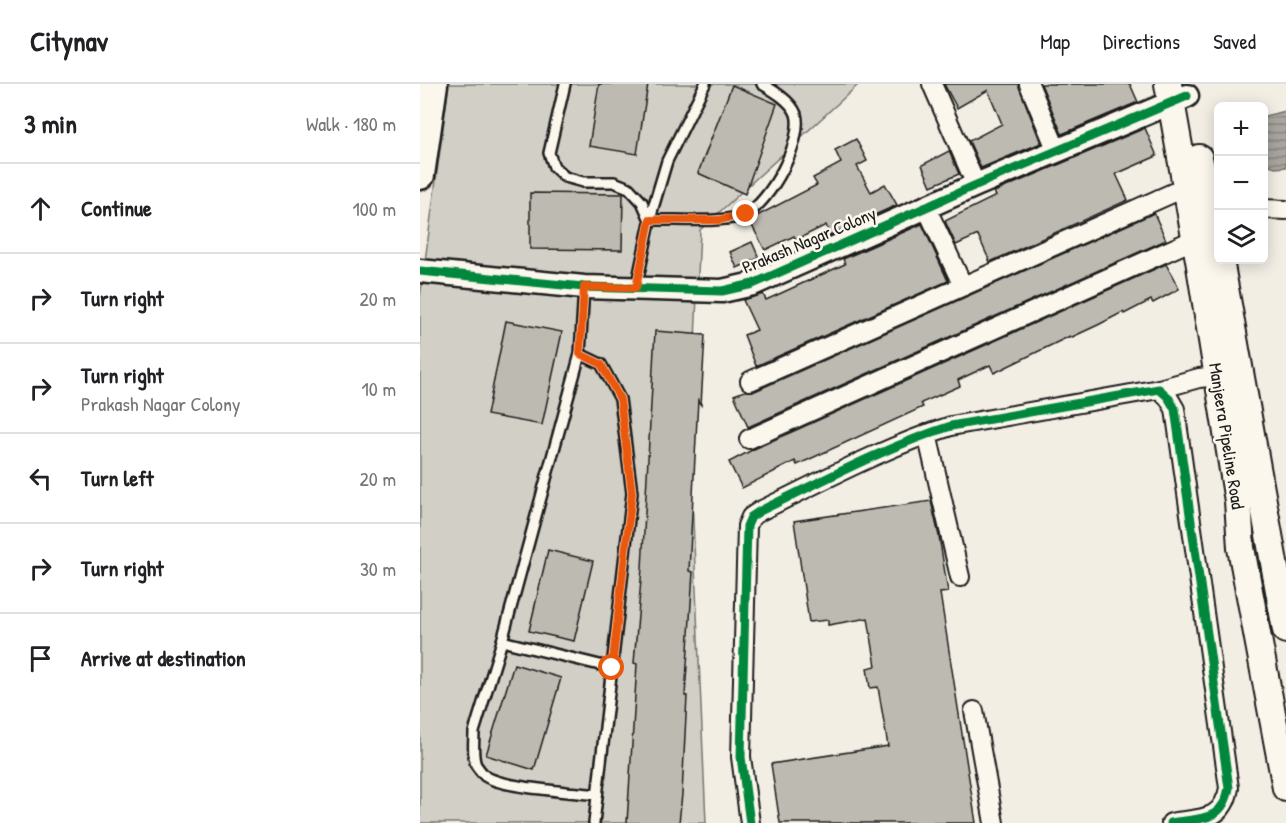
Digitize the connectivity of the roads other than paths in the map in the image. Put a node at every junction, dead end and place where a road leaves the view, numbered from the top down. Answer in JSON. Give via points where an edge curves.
{"nodes":[{"id":1,"x":426,"y":84,"type":"edge"},
{"id":2,"x":433,"y":84,"type":"edge"},
{"id":3,"x":565,"y":84,"type":"edge"},
{"id":4,"x":705,"y":84,"type":"edge"},
{"id":5,"x":762,"y":84,"type":"edge"},
{"id":6,"x":932,"y":84,"type":"edge"},
{"id":7,"x":1029,"y":84,"type":"edge"},
{"id":8,"x":1178,"y":92,"type":"edge"},
{"id":9,"x":1057,"y":151,"type":"junction"},
{"id":10,"x":420,"y":175,"type":"edge"},
{"id":11,"x":976,"y":185,"type":"junction"},
{"id":12,"x":1186,"y":187,"type":"junction"},
{"id":13,"x":926,"y":207,"type":"junction"},
{"id":14,"x":1214,"y":208,"type":"edge"},
{"id":15,"x":1268,"y":209,"type":"edge"},
{"id":16,"x":1286,"y":210,"type":"edge"},
{"id":17,"x":650,"y":220,"type":"junction"},
{"id":18,"x":1195,"y":239,"type":"junction"},
{"id":19,"x":1221,"y":264,"type":"edge"},
{"id":20,"x":420,"y":271,"type":"edge"},
{"id":21,"x":963,"y":286,"type":"junction"},
{"id":22,"x":584,"y":287,"type":"junction"},
{"id":23,"x":636,"y":288,"type":"junction"},
{"id":24,"x":580,"y":354,"type":"junction"},
{"id":25,"x":1218,"y":376,"type":"junction"},
{"id":26,"x":750,"y":381,"type":"dead end"},
{"id":27,"x":1159,"y":389,"type":"junction"},
{"id":28,"x":927,"y":434,"type":"junction"},
{"id":29,"x":749,"y":439,"type":"dead end"},
{"id":30,"x":1264,"y":500,"type":"junction"},
{"id":31,"x":1238,"y":501,"type":"junction"},
{"id":32,"x":960,"y":577,"type":"dead end"},
{"id":33,"x":1286,"y":630,"type":"edge"},
{"id":34,"x":502,"y":642,"type":"junction"},
{"id":35,"x":612,"y":668,"type":"junction"},
{"id":36,"x":974,"y":711,"type":"dead end"},
{"id":37,"x":1286,"y":788,"type":"edge"},
{"id":38,"x":597,"y":795,"type":"junction"},
{"id":39,"x":594,"y":823,"type":"edge"},
{"id":40,"x":750,"y":823,"type":"edge"},
{"id":41,"x":994,"y":823,"type":"edge"},
{"id":42,"x":1171,"y":823,"type":"edge"}],
"edges":[{"from":1,"to":2,"type":"street"},
{"from":2,"to":10,"type":"main road"},
{"from":3,"to":17,"type":"lane","via":[[549,153],[554,167],[565,177],[583,182],[614,182],[629,188],[642,202]]},
{"from":4,"to":17,"type":"lane","via":[[667,161]]},
{"from":5,"to":17,"type":"lane","via":[[781,96],[796,113],[797,127],[786,165],[764,198],[746,214],[726,219]]},
{"from":6,"to":11,"type":"street"},
{"from":7,"to":9,"type":"street"},
{"from":8,"to":9,"type":"street","name":"Prakash Nagar Colony"},
{"from":8,"to":12,"type":"main road","name":"Manjeera Pipeline Road"},
{"from":8,"to":14,"type":"main road"},
{"from":9,"to":11,"type":"street","name":"Prakash Nagar Colony"},
{"from":11,"to":13,"type":"street","name":"Prakash Nagar Colony"},
{"from":12,"to":18,"type":"main road","name":"Manjeera Pipeline Road"},
{"from":12,"to":21,"type":"street"},
{"from":13,"to":21,"type":"street"},
{"from":13,"to":23,"type":"street","name":"Prakash Nagar Colony","via":[[753,284],[722,291]]},
{"from":15,"to":16,"type":"street"},
{"from":17,"to":23,"type":"lane"},
{"from":18,"to":25,"type":"main road","name":"Manjeera Pipeline Road"},
{"from":18,"to":29,"type":"street"},
{"from":19,"to":30,"type":"main road","name":"Manjeera Pipeline Road"},
{"from":20,"to":22,"type":"street","name":"Prakash Nagar Colony"},
{"from":21,"to":26,"type":"street"},
{"from":22,"to":23,"type":"street","name":"Prakash Nagar Colony"},
{"from":22,"to":24,"type":"lane"},
{"from":24,"to":34,"type":"lane"},
{"from":24,"to":35,"type":"lane","via":[[601,364],[620,399],[632,493]]},
{"from":25,"to":27,"type":"street"},
{"from":25,"to":31,"type":"main road","name":"Manjeera Pipeline Road"},
{"from":27,"to":28,"type":"street","via":[[951,426]]},
{"from":27,"to":42,"type":"street","via":[[1175,409],[1229,788],[1227,801],[1212,816]]},
{"from":28,"to":32,"type":"street"},
{"from":28,"to":40,"type":"street","via":[[751,517],[747,526],[741,757]]},
{"from":30,"to":31,"type":"main road"},
{"from":30,"to":33,"type":"main road","name":"Manjeera Pipeline Road"},
{"from":31,"to":37,"type":"main road","name":"Manjeera Pipeline Road","via":[[1241,548]]},
{"from":34,"to":35,"type":"lane"},
{"from":34,"to":38,"type":"lane","via":[[474,732],[476,764],[486,776],[500,781]]},
{"from":35,"to":38,"type":"lane"},
{"from":36,"to":41,"type":"street"},
{"from":38,"to":39,"type":"lane"}]}
